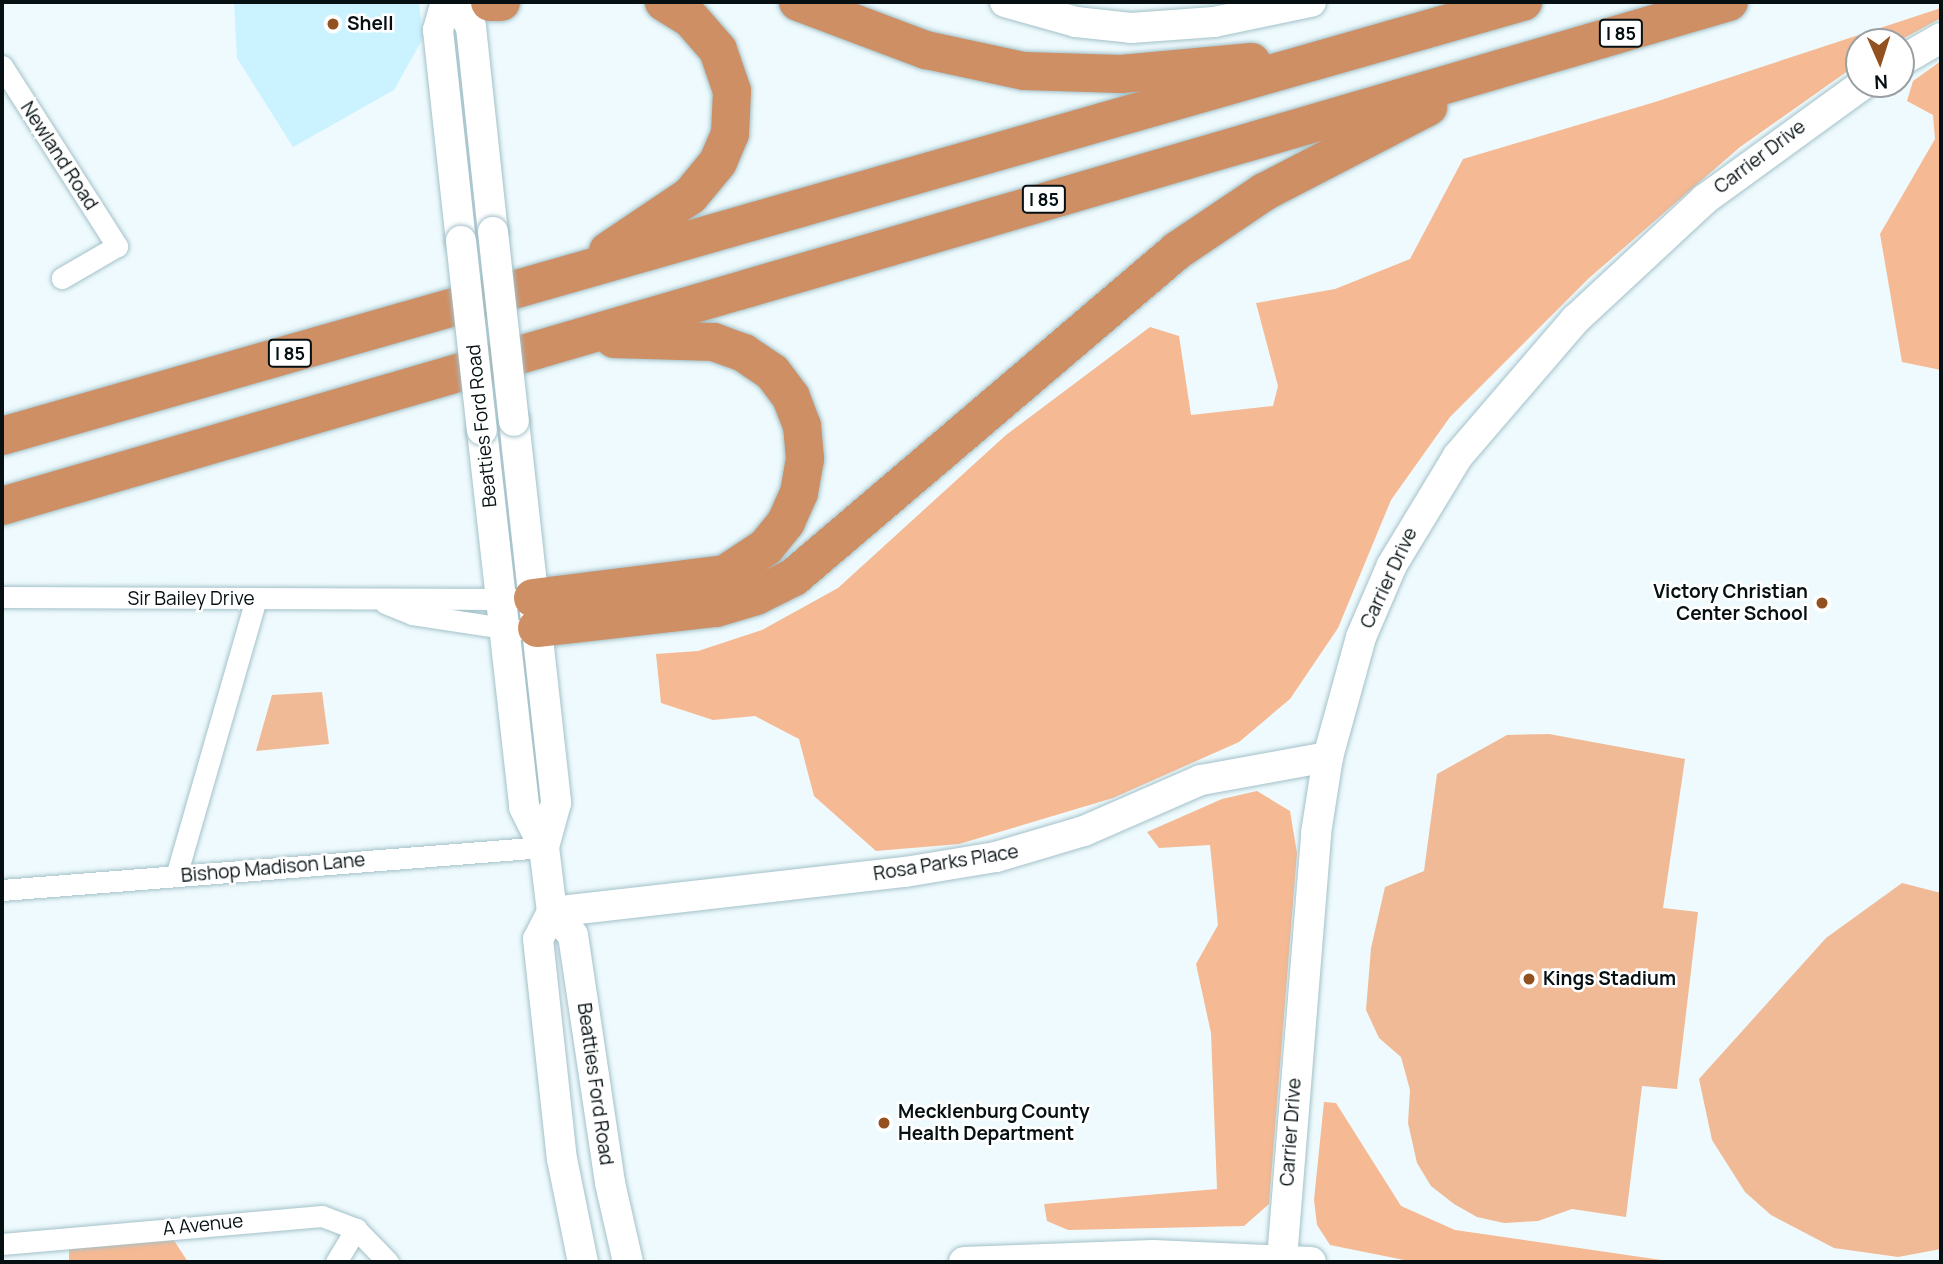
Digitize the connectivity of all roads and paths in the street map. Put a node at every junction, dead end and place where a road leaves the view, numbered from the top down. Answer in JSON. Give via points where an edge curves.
{"nodes":[{"id":1,"x":446,"y":2,"type":"edge"},
{"id":2,"x":457,"y":2,"type":"edge"},
{"id":3,"x":490,"y":2,"type":"edge"},
{"id":4,"x":501,"y":2,"type":"edge"},
{"id":5,"x":664,"y":2,"type":"edge"},
{"id":6,"x":798,"y":2,"type":"edge"},
{"id":7,"x":1005,"y":2,"type":"edge"},
{"id":8,"x":1311,"y":2,"type":"edge"},
{"id":9,"x":1523,"y":2,"type":"edge"},
{"id":10,"x":1729,"y":2,"type":"edge"},
{"id":11,"x":1051,"y":9,"type":"edge"},
{"id":12,"x":1941,"y":38,"type":"edge"},
{"id":13,"x":1354,"y":51,"type":"junction"},
{"id":14,"x":1915,"y":53,"type":"edge"},
{"id":15,"x":1513,"y":64,"type":"junction"},
{"id":16,"x":2,"y":66,"type":"edge"},
{"id":17,"x":1845,"y":97,"type":"edge"},
{"id":18,"x":578,"y":270,"type":"junction"},
{"id":19,"x":62,"y":278,"type":"dead end"},
{"id":20,"x":576,"y":340,"type":"junction"},
{"id":21,"x":2,"y":436,"type":"edge"},
{"id":22,"x":2,"y":506,"type":"edge"},
{"id":23,"x":2,"y":597,"type":"edge"},
{"id":24,"x":256,"y":599,"type":"junction"},
{"id":25,"x":379,"y":601,"type":"junction"},
{"id":26,"x":519,"y":615,"type":"junction"},
{"id":27,"x":1328,"y":757,"type":"junction"},
{"id":28,"x":544,"y":847,"type":"junction"},
{"id":29,"x":176,"y":876,"type":"junction"},
{"id":30,"x":2,"y":890,"type":"edge"},
{"id":31,"x":552,"y":912,"type":"junction"},
{"id":32,"x":356,"y":1228,"type":"junction"},
{"id":33,"x":2,"y":1244,"type":"edge"},
{"id":34,"x":1282,"y":1259,"type":"junction"},
{"id":35,"x":336,"y":1262,"type":"edge"},
{"id":36,"x":388,"y":1262,"type":"edge"},
{"id":37,"x":583,"y":1262,"type":"edge"},
{"id":38,"x":628,"y":1262,"type":"edge"},
{"id":39,"x":964,"y":1262,"type":"edge"},
{"id":40,"x":1311,"y":1262,"type":"edge"}],
"edges":[{"from":1,"to":26,"type":"street","name":"Beatties Ford Road","bridge":true,"via":[[438,30],[482,430]]},
{"from":2,"to":26,"type":"street","name":"Beatties Ford Road","bridge":true,"via":[[471,27],[514,421]]},
{"from":3,"to":4,"type":"highway"},
{"from":5,"to":18,"type":"highway","via":[[691,19],[718,50],[733,91],[730,134],[718,162],[690,196]]},
{"from":6,"to":13,"type":"highway","via":[[937,53],[1055,74],[1142,73]]},
{"from":7,"to":11,"type":"street"},
{"from":8,"to":11,"type":"street","via":[[1245,17],[1156,28],[1105,26]]},
{"from":9,"to":13,"type":"highway","number":"I 85"},
{"from":10,"to":15,"type":"highway","number":"I 85"},
{"from":12,"to":14,"type":"street"},
{"from":13,"to":18,"type":"highway","number":"I 85","via":[[703,239]]},
{"from":15,"to":20,"type":"highway","number":"I 85","via":[[719,293]]},
{"from":15,"to":26,"type":"highway","via":[[1307,168],[1189,242],[794,577],[756,596],[716,608]]},
{"from":16,"to":19,"type":"street","name":"Newland Road","via":[[117,246]]},
{"from":17,"to":27,"type":"street","name":"Carrier Drive","via":[[1745,166],[1663,235],[1576,318],[1489,416],[1432,495],[1392,565],[1354,659]]},
{"from":18,"to":21,"type":"highway","number":"I 85"},
{"from":20,"to":22,"type":"highway","number":"I 85"},
{"from":20,"to":26,"type":"highway","via":[[698,340],[729,347],[758,362],[782,383],[798,411],[805,442],[802,477],[794,508],[777,534],[754,558],[724,573]]},
{"from":23,"to":24,"type":"street","name":"Sir Bailey Drive"},
{"from":24,"to":25,"type":"street","name":"Sir Bailey Drive"},
{"from":24,"to":29,"type":"street"},
{"from":25,"to":26,"type":"street","name":"Sir Bailey Drive"},
{"from":25,"to":26,"type":"street","name":"Sir Bailey Drive","via":[[412,614]]},
{"from":26,"to":28,"type":"street","name":"Beatties Ford Road","via":[[556,803]]},
{"from":27,"to":31,"type":"street","name":"Rosa Parks Place","via":[[1201,780],[1084,831],[996,857],[905,872]]},
{"from":27,"to":34,"type":"street","name":"Carrier Drive","via":[[1316,833]]},
{"from":28,"to":29,"type":"street","name":"Bishop Madison Lane"},
{"from":28,"to":31,"type":"street","name":"Beatties Ford Road"},
{"from":29,"to":30,"type":"street","name":"Bishop Madison Lane"},
{"from":31,"to":37,"type":"street","name":"Beatties Ford Road","via":[[538,939],[562,1159]]},
{"from":31,"to":38,"type":"street","name":"Beatties Ford Road","via":[[573,935],[610,1183]]},
{"from":32,"to":33,"type":"street","name":"A Avenue","via":[[312,1216]]},
{"from":32,"to":35,"type":"street"},
{"from":32,"to":36,"type":"street"},
{"from":34,"to":39,"type":"street","via":[[1153,1255]]},
{"from":34,"to":40,"type":"street"}]}
